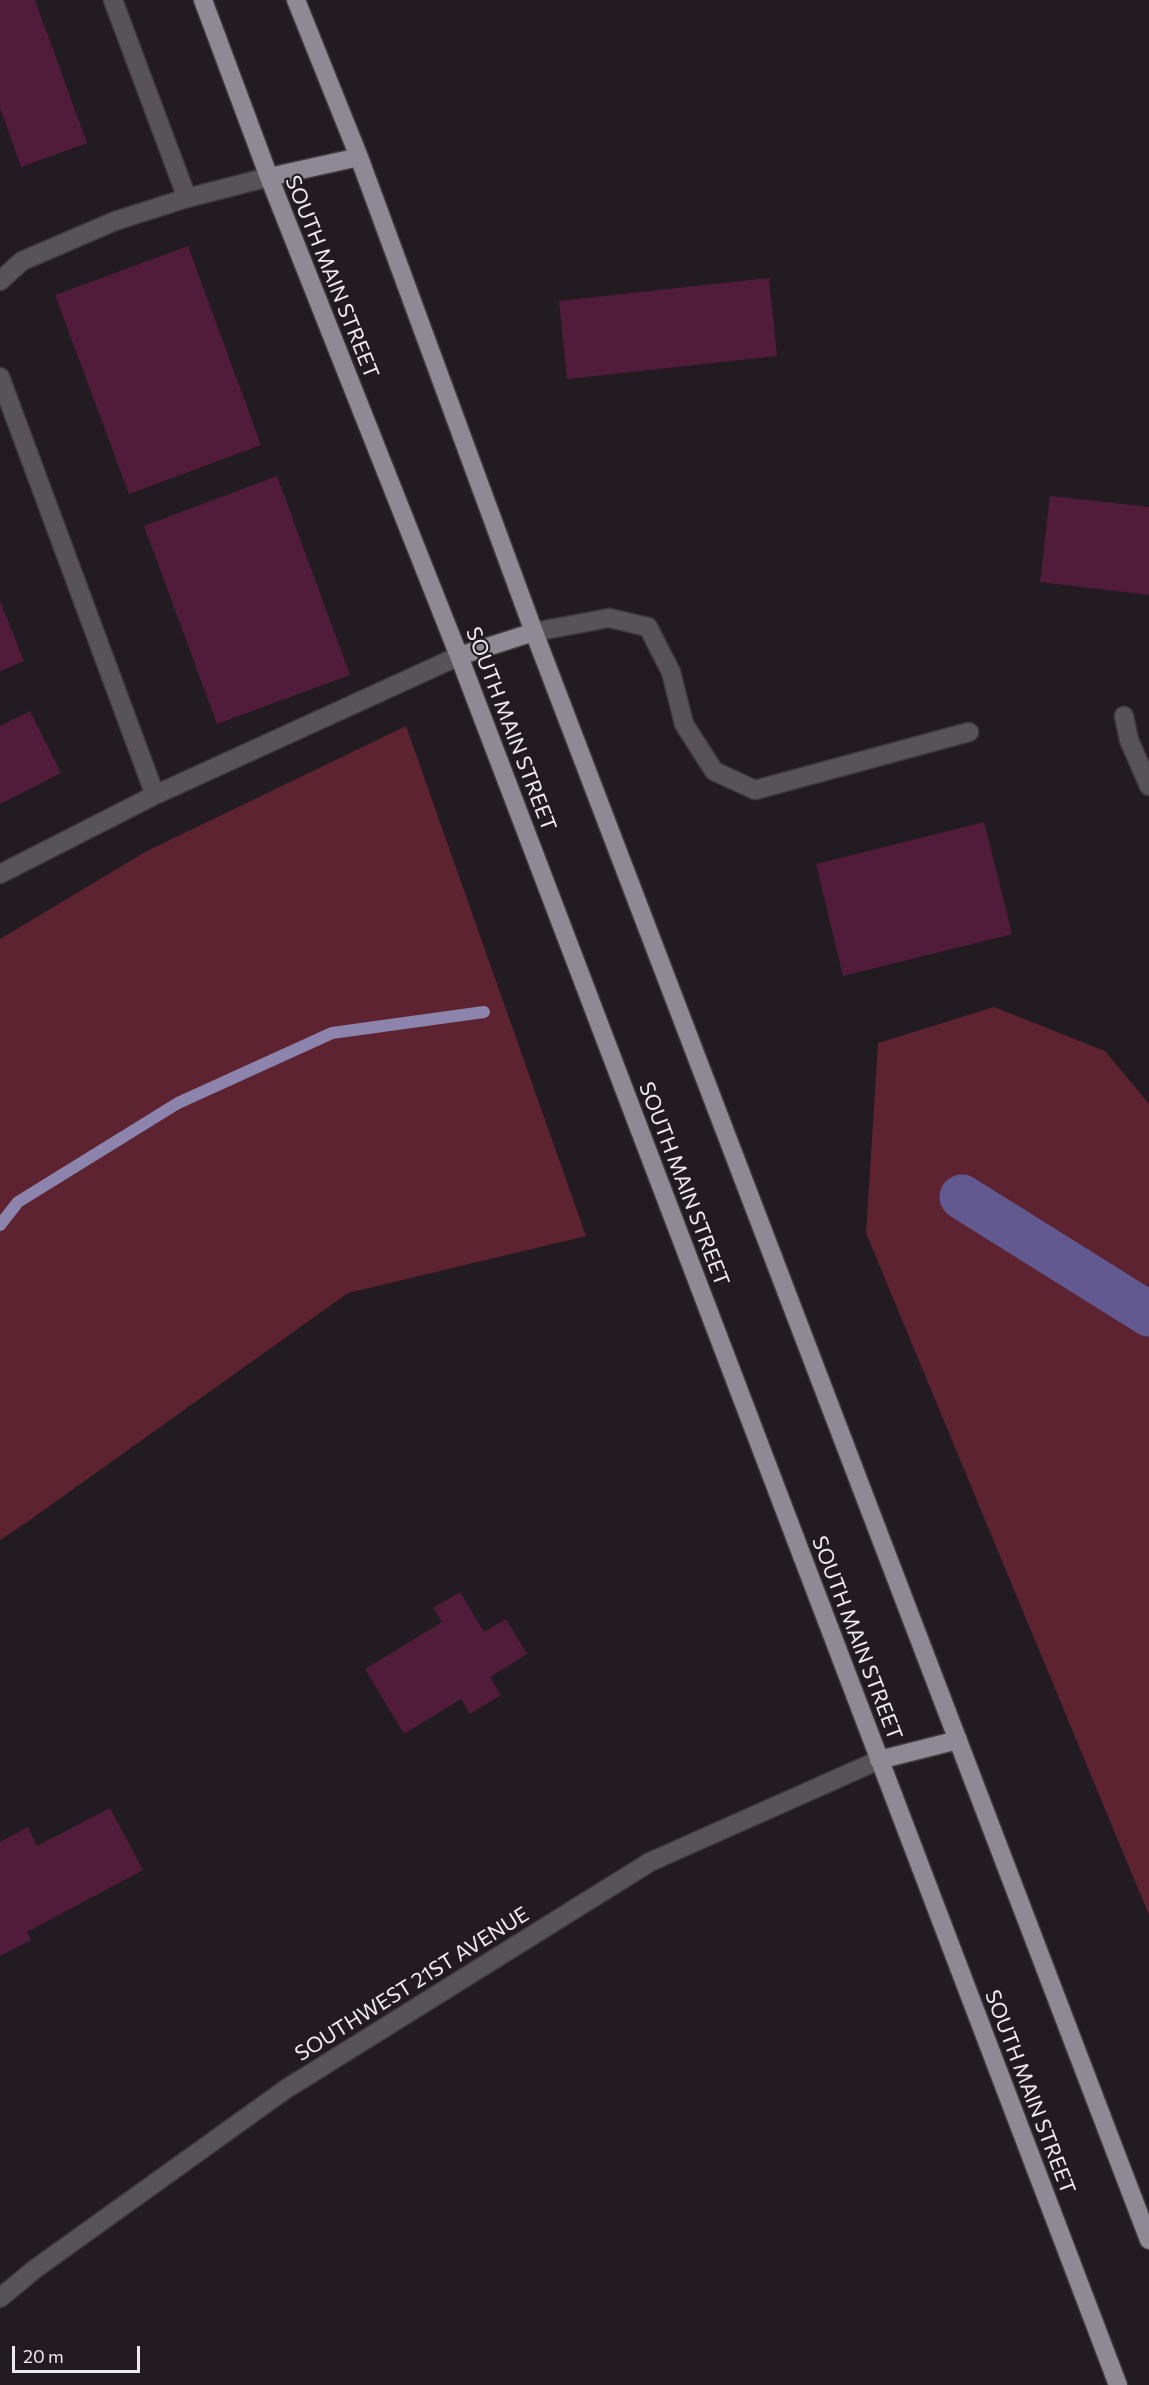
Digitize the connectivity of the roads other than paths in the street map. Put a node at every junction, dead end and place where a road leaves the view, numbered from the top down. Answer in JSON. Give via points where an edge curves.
{"nodes":[{"id":1,"x":113,"y":0,"type":"edge"},
{"id":2,"x":203,"y":0,"type":"edge"},
{"id":3,"x":296,"y":0,"type":"edge"},
{"id":4,"x":359,"y":158,"type":"junction"},
{"id":5,"x":269,"y":177,"type":"junction"},
{"id":6,"x":187,"y":198,"type":"junction"},
{"id":7,"x":0,"y":281,"type":"edge"},
{"id":8,"x":0,"y":377,"type":"edge"},
{"id":9,"x":534,"y":632,"type":"junction"},
{"id":10,"x":459,"y":656,"type":"junction"},
{"id":11,"x":1124,"y":716,"type":"dead end"},
{"id":12,"x":969,"y":732,"type":"dead end"},
{"id":13,"x":1149,"y":786,"type":"edge"},
{"id":14,"x":155,"y":795,"type":"junction"},
{"id":15,"x":0,"y":874,"type":"edge"},
{"id":16,"x":958,"y":1740,"type":"junction"},
{"id":17,"x":879,"y":1760,"type":"junction"},
{"id":18,"x":1149,"y":2240,"type":"edge"},
{"id":19,"x":0,"y":2298,"type":"edge"},
{"id":20,"x":1118,"y":2385,"type":"edge"}],
"edges":[{"from":1,"to":6,"type":"street"},
{"from":2,"to":5,"type":"main road","name":"SOUTH MAIN STREET"},
{"from":3,"to":4,"type":"main road"},
{"from":4,"to":5,"type":"main road"},
{"from":4,"to":9,"type":"main road"},
{"from":5,"to":6,"type":"street"},
{"from":5,"to":10,"type":"main road","name":"SOUTH MAIN STREET"},
{"from":6,"to":7,"type":"street","via":[[115,221],[22,261]]},
{"from":8,"to":14,"type":"street"},
{"from":9,"to":10,"type":"main road"},
{"from":9,"to":12,"type":"street","via":[[609,618],[648,627],[671,672],[684,724],[714,771],[755,790]]},
{"from":9,"to":16,"type":"main road"},
{"from":10,"to":14,"type":"street"},
{"from":10,"to":17,"type":"main road","name":"SOUTH MAIN STREET"},
{"from":11,"to":13,"type":"street","via":[[1129,740]]},
{"from":14,"to":15,"type":"street"},
{"from":16,"to":17,"type":"main road"},
{"from":16,"to":18,"type":"main road"},
{"from":17,"to":19,"type":"street","name":"SOUTHWEST 21ST AVENUE","via":[[650,1862],[286,2089]]},
{"from":17,"to":20,"type":"main road","name":"SOUTH MAIN STREET"}]}
